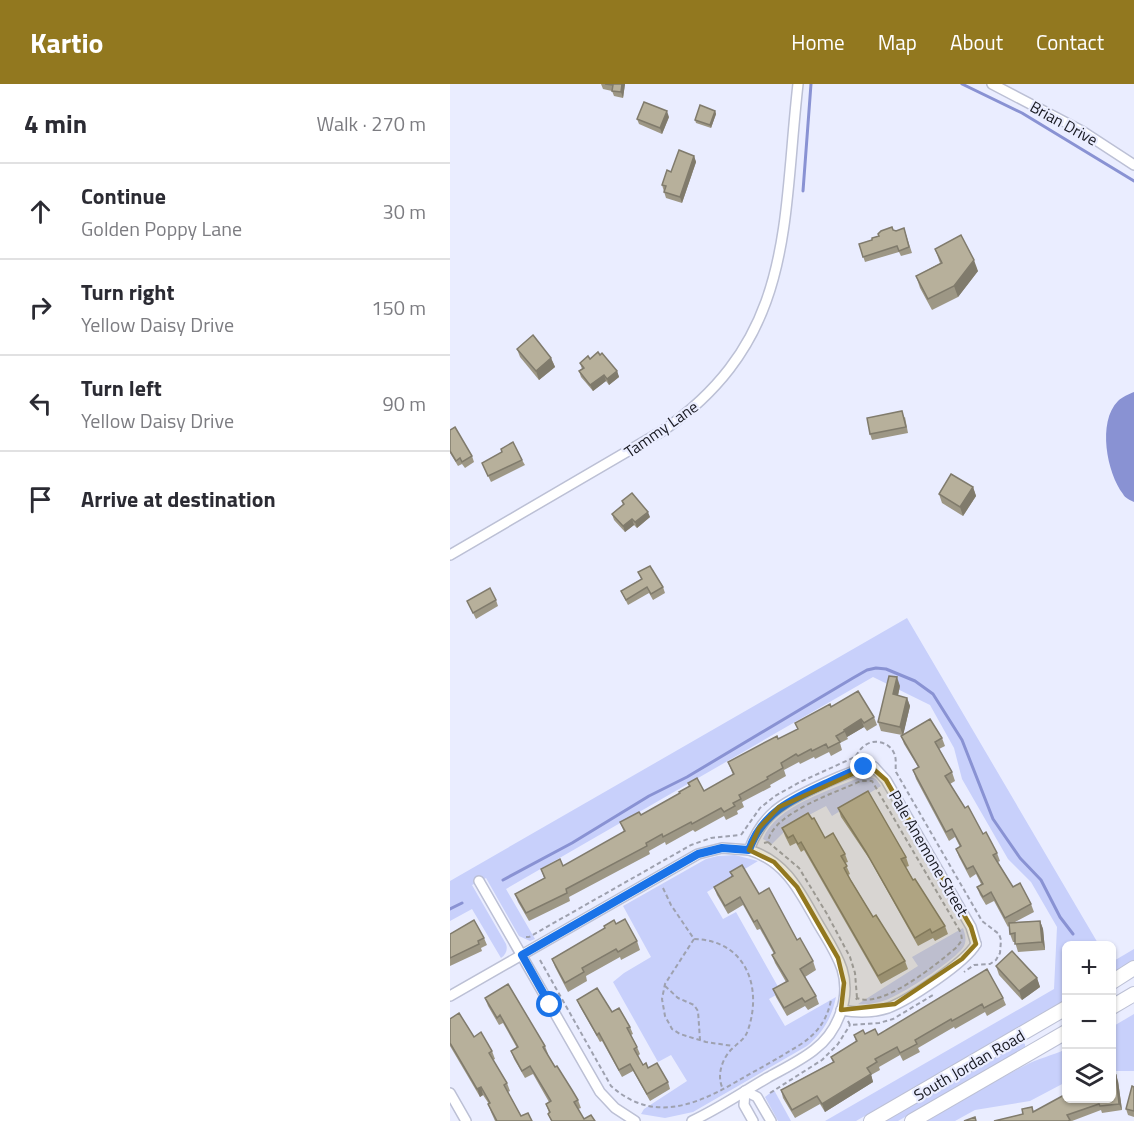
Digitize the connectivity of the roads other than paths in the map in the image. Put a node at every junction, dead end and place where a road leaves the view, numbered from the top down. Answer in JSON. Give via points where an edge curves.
{"nodes":[{"id":1,"x":798,"y":84,"type":"edge"},
{"id":2,"x":992,"y":84,"type":"edge"},
{"id":3,"x":1134,"y":165,"type":"edge"},
{"id":4,"x":450,"y":555,"type":"edge"},
{"id":5,"x":749,"y":850,"type":"junction"},
{"id":6,"x":479,"y":881,"type":"dead end"},
{"id":7,"x":522,"y":955,"type":"junction"},
{"id":8,"x":1134,"y":968,"type":"edge"},
{"id":9,"x":1116,"y":979,"type":"edge"},
{"id":10,"x":1134,"y":994,"type":"edge"},
{"id":11,"x":450,"y":996,"type":"edge"},
{"id":12,"x":1116,"y":1005,"type":"edge"},
{"id":13,"x":841,"y":1010,"type":"junction"},
{"id":14,"x":1062,"y":1010,"type":"edge"},
{"id":15,"x":1062,"y":1034,"type":"edge"},
{"id":16,"x":745,"y":1091,"type":"junction"},
{"id":17,"x":450,"y":1094,"type":"edge"},
{"id":18,"x":466,"y":1121,"type":"edge"},
{"id":19,"x":635,"y":1121,"type":"edge"},
{"id":20,"x":692,"y":1121,"type":"edge"},
{"id":21,"x":753,"y":1121,"type":"edge"},
{"id":22,"x":771,"y":1121,"type":"edge"},
{"id":23,"x":871,"y":1121,"type":"edge"},
{"id":24,"x":912,"y":1121,"type":"edge"}],
"edges":[{"from":1,"to":4,"type":"street","name":"Tammy Lane","via":[[785,221],[776,271],[758,323],[732,366],[696,406],[664,430]]},
{"from":2,"to":3,"type":"street","name":"Brian Drive"},
{"from":5,"to":7,"type":"street","via":[[722,848],[698,854]]},
{"from":5,"to":13,"type":"street","via":[[768,858],[787,874],[835,952],[844,983]]},
{"from":5,"to":13,"type":"street","name":"Pale Anemone Street","via":[[759,828],[779,807],[876,763],[960,907],[979,944],[962,959],[895,1004],[871,1012]]},
{"from":6,"to":7,"type":"street"},
{"from":7,"to":11,"type":"street"},
{"from":7,"to":19,"type":"street","via":[[600,1092]]},
{"from":8,"to":9,"type":"main road"},
{"from":10,"to":12,"type":"main road"},
{"from":13,"to":16,"type":"street","via":[[832,1030],[814,1050]]},
{"from":14,"to":23,"type":"main road","name":"South Jordan Road"},
{"from":15,"to":24,"type":"main road","name":"South Jordan Road"},
{"from":16,"to":20,"type":"street"},
{"from":16,"to":21,"type":"street","via":[[744,1105]]},
{"from":16,"to":22,"type":"street","via":[[757,1097]]},
{"from":17,"to":18,"type":"street"}]}
